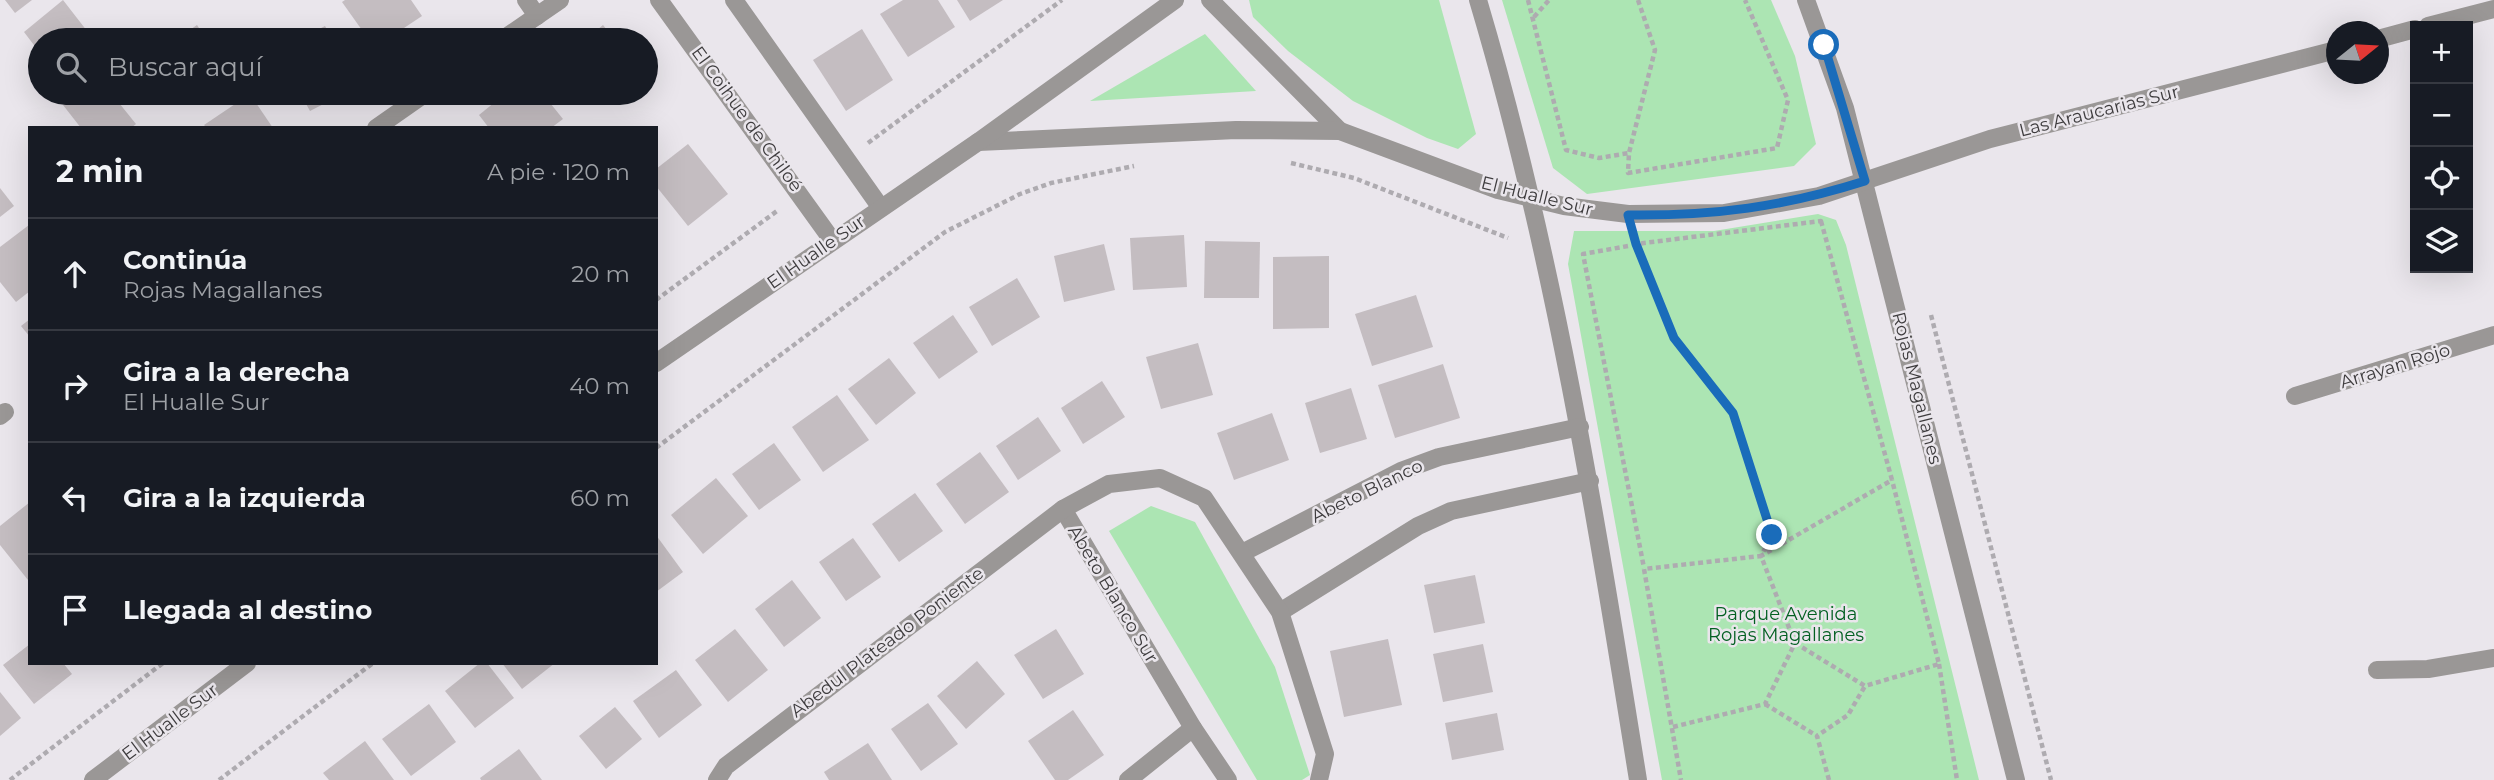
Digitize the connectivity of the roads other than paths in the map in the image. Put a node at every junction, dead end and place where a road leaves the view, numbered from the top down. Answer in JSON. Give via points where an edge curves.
{"nodes":[{"id":1,"x":526,"y":0,"type":"edge"},
{"id":2,"x":560,"y":0,"type":"edge"},
{"id":3,"x":659,"y":0,"type":"edge"},
{"id":4,"x":734,"y":0,"type":"edge"},
{"id":5,"x":1175,"y":0,"type":"edge"},
{"id":6,"x":1210,"y":0,"type":"edge"},
{"id":7,"x":1478,"y":0,"type":"edge"},
{"id":8,"x":1806,"y":0,"type":"edge"},
{"id":9,"x":2494,"y":9,"type":"edge"},
{"id":10,"x":537,"y":16,"type":"junction"},
{"id":11,"x":2447,"y":21,"type":"edge"},
{"id":12,"x":520,"y":28,"type":"edge"},
{"id":13,"x":2410,"y":30,"type":"edge"},
{"id":14,"x":2389,"y":36,"type":"edge"},
{"id":15,"x":2326,"y":53,"type":"edge"},
{"id":16,"x":409,"y":105,"type":"edge"},
{"id":17,"x":379,"y":126,"type":"edge"},
{"id":18,"x":1340,"y":131,"type":"junction"},
{"id":19,"x":978,"y":142,"type":"junction"},
{"id":20,"x":1865,"y":181,"type":"junction"},
{"id":21,"x":1529,"y":197,"type":"junction"},
{"id":22,"x":881,"y":208,"type":"junction"},
{"id":23,"x":832,"y":240,"type":"junction"},
{"id":24,"x":2494,"y":335,"type":"edge"},
{"id":25,"x":658,"y":362,"type":"edge"},
{"id":26,"x":2295,"y":396,"type":"dead end"},
{"id":27,"x":1580,"y":427,"type":"junction"},
{"id":28,"x":1590,"y":481,"type":"junction"},
{"id":29,"x":1063,"y":509,"type":"junction"},
{"id":30,"x":1242,"y":553,"type":"junction"},
{"id":31,"x":1280,"y":612,"type":"junction"},
{"id":32,"x":2494,"y":657,"type":"edge"},
{"id":33,"x":244,"y":665,"type":"edge"},
{"id":34,"x":2377,"y":670,"type":"dead end"},
{"id":35,"x":1193,"y":728,"type":"junction"},
{"id":36,"x":93,"y":780,"type":"edge"},
{"id":37,"x":717,"y":780,"type":"edge"},
{"id":38,"x":1128,"y":780,"type":"edge"},
{"id":39,"x":1228,"y":780,"type":"edge"},
{"id":40,"x":1319,"y":780,"type":"edge"},
{"id":41,"x":1638,"y":780,"type":"edge"},
{"id":42,"x":2016,"y":780,"type":"edge"}],
"edges":[{"from":1,"to":10,"type":"street"},
{"from":2,"to":10,"type":"street"},
{"from":3,"to":23,"type":"street","name":"El Coihue de Chiloé"},
{"from":4,"to":22,"type":"street"},
{"from":5,"to":19,"type":"street","name":"El Hualle Sur"},
{"from":6,"to":18,"type":"street","name":"El Hualle Sur"},
{"from":7,"to":21,"type":"street"},
{"from":8,"to":20,"type":"street","name":"Rojas Magallanes","via":[[1845,108]]},
{"from":9,"to":11,"type":"street"},
{"from":10,"to":12,"type":"street"},
{"from":13,"to":14,"type":"street"},
{"from":15,"to":20,"type":"street","name":"Las Araucarias Sur","via":[[1990,139]]},
{"from":16,"to":17,"type":"street"},
{"from":18,"to":19,"type":"street","name":"El Hualle Sur","via":[[1236,130]]},
{"from":18,"to":21,"type":"street","name":"El Hualle Sur","via":[[1498,190]]},
{"from":19,"to":22,"type":"street","name":"El Hualle Sur"},
{"from":20,"to":21,"type":"street","name":"El Hualle Sur","via":[[1772,207],[1724,214],[1628,215]]},
{"from":20,"to":42,"type":"street","name":"Rojas Magallanes"},
{"from":21,"to":27,"type":"street"},
{"from":22,"to":23,"type":"street","name":"El Hualle Sur"},
{"from":23,"to":25,"type":"street","name":"El Hualle Sur"},
{"from":24,"to":26,"type":"street","name":"Arrayan Rojo"},
{"from":27,"to":28,"type":"street"},
{"from":27,"to":30,"type":"street","name":"Abeto Blanco","via":[[1414,466]]},
{"from":28,"to":31,"type":"street","via":[[1451,511],[1418,526]]},
{"from":28,"to":41,"type":"street"},
{"from":29,"to":30,"type":"street","name":"Abeto Blanco Sur","via":[[1109,484],[1160,478],[1204,498]]},
{"from":29,"to":35,"type":"street","name":"Abeto Blanco Sur"},
{"from":29,"to":37,"type":"street","name":"Abedul Plateado Poniente","via":[[726,766]]},
{"from":30,"to":31,"type":"street","name":"Abeto Blanco Sur"},
{"from":31,"to":40,"type":"street","name":"Abeto Blanco Sur","via":[[1325,754]]},
{"from":32,"to":34,"type":"street","via":[[2428,669]]},
{"from":33,"to":36,"type":"street","name":"El Hualle Sur"},
{"from":35,"to":38,"type":"street"},
{"from":35,"to":39,"type":"street","name":"Abeto Blanco Sur"}]}
